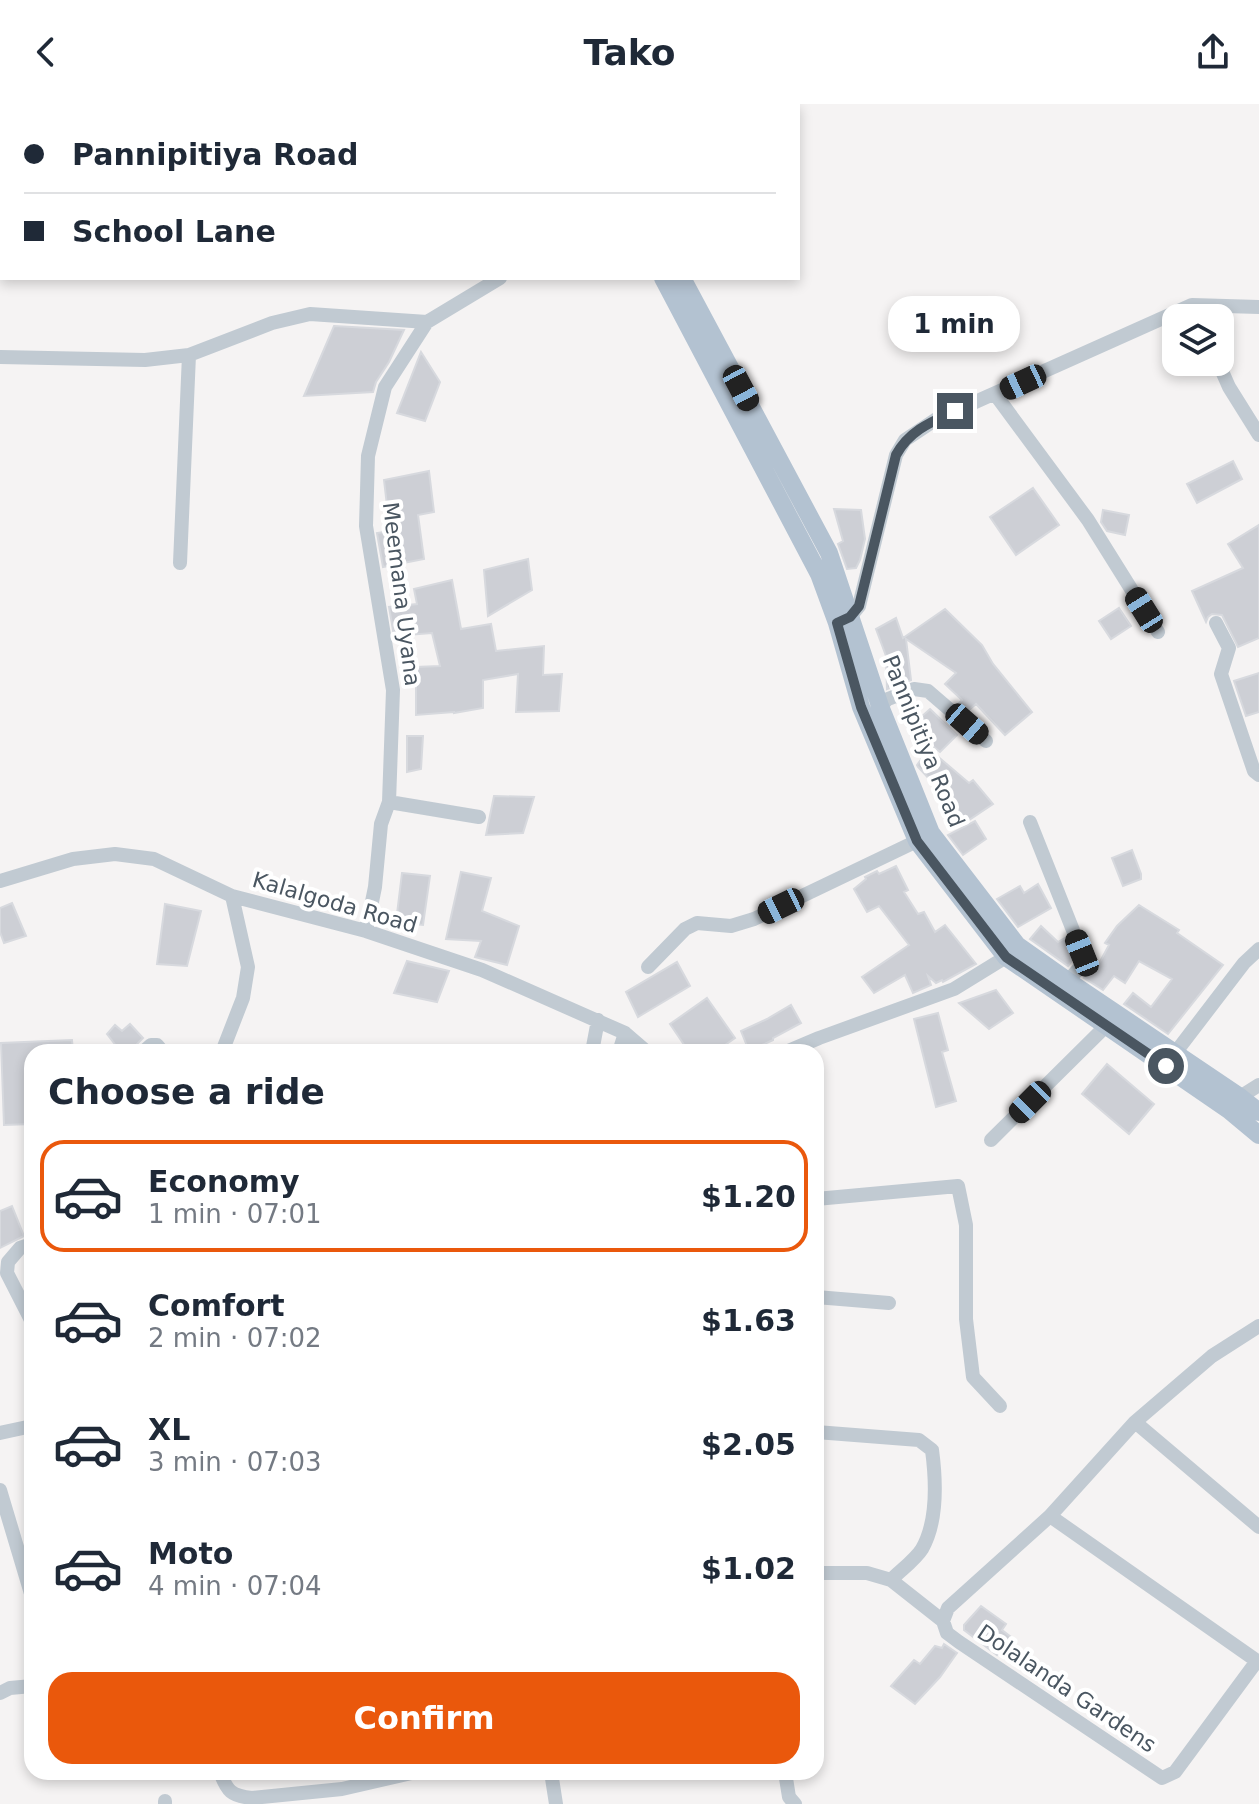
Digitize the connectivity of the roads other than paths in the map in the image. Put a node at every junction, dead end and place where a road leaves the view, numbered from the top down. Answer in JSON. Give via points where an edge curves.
{"nodes":[{"id":1,"x":497,"y":280,"type":"edge"},
{"id":2,"x":664,"y":280,"type":"edge"},
{"id":3,"x":683,"y":280,"type":"edge"},
{"id":4,"x":1259,"y":307,"type":"edge"},
{"id":5,"x":1234,"y":309,"type":"edge"},
{"id":6,"x":427,"y":322,"type":"junction"},
{"id":7,"x":1162,"y":325,"type":"edge"},
{"id":8,"x":189,"y":355,"type":"junction"},
{"id":9,"x":0,"y":357,"type":"edge"},
{"id":10,"x":1224,"y":376,"type":"edge"},
{"id":11,"x":995,"y":394,"type":"junction"},
{"id":12,"x":1259,"y":435,"type":"edge"},
{"id":13,"x":180,"y":563,"type":"dead end"},
{"id":14,"x":844,"y":620,"type":"junction"},
{"id":15,"x":1216,"y":623,"type":"dead end"},
{"id":16,"x":1158,"y":632,"type":"dead end"},
{"id":17,"x":880,"y":706,"type":"junction"},
{"id":18,"x":986,"y":741,"type":"dead end"},
{"id":19,"x":1259,"y":775,"type":"edge"},
{"id":20,"x":389,"y":802,"type":"junction"},
{"id":21,"x":479,"y":817,"type":"dead end"},
{"id":22,"x":1030,"y":822,"type":"dead end"},
{"id":23,"x":917,"y":841,"type":"junction"},
{"id":24,"x":0,"y":881,"type":"edge"},
{"id":25,"x":232,"y":896,"type":"junction"},
{"id":26,"x":366,"y":931,"type":"junction"},
{"id":27,"x":1259,"y":949,"type":"edge"},
{"id":28,"x":1012,"y":951,"type":"junction"},
{"id":29,"x":648,"y":967,"type":"dead end"},
{"id":30,"x":1068,"y":981,"type":"junction"},
{"id":31,"x":598,"y":1020,"type":"junction"},
{"id":32,"x":1107,"y":1025,"type":"junction"},
{"id":33,"x":625,"y":1033,"type":"junction"},
{"id":34,"x":225,"y":1044,"type":"edge"},
{"id":35,"x":594,"y":1044,"type":"edge"},
{"id":36,"x":622,"y":1044,"type":"edge"},
{"id":37,"x":638,"y":1044,"type":"edge"},
{"id":38,"x":805,"y":1044,"type":"edge"},
{"id":39,"x":1170,"y":1059,"type":"junction"},
{"id":40,"x":1259,"y":1085,"type":"edge"},
{"id":41,"x":1234,"y":1104,"type":"junction"},
{"id":42,"x":1259,"y":1112,"type":"edge"},
{"id":43,"x":1259,"y":1135,"type":"edge"},
{"id":44,"x":991,"y":1140,"type":"dead end"},
{"id":45,"x":824,"y":1198,"type":"edge"},
{"id":46,"x":24,"y":1247,"type":"edge"},
{"id":47,"x":824,"y":1298,"type":"edge"},
{"id":48,"x":889,"y":1303,"type":"dead end"},
{"id":49,"x":24,"y":1306,"type":"edge"},
{"id":50,"x":1259,"y":1326,"type":"edge"},
{"id":51,"x":1000,"y":1406,"type":"dead end"},
{"id":52,"x":1135,"y":1422,"type":"junction"},
{"id":53,"x":24,"y":1428,"type":"edge"},
{"id":54,"x":0,"y":1433,"type":"edge"},
{"id":55,"x":824,"y":1433,"type":"edge"},
{"id":56,"x":0,"y":1490,"type":"edge"},
{"id":57,"x":1050,"y":1516,"type":"junction"},
{"id":58,"x":1258,"y":1524,"type":"edge"},
{"id":59,"x":24,"y":1570,"type":"edge"},
{"id":60,"x":824,"y":1573,"type":"edge"},
{"id":61,"x":891,"y":1580,"type":"junction"},
{"id":62,"x":943,"y":1621,"type":"junction"},
{"id":63,"x":1258,"y":1662,"type":"edge"},
{"id":64,"x":24,"y":1688,"type":"edge"},
{"id":65,"x":0,"y":1693,"type":"edge"},
{"id":66,"x":223,"y":1780,"type":"edge"},
{"id":67,"x":381,"y":1780,"type":"edge"},
{"id":68,"x":552,"y":1780,"type":"edge"},
{"id":69,"x":786,"y":1780,"type":"edge"},
{"id":70,"x":556,"y":1804,"type":"edge"},
{"id":71,"x":795,"y":1804,"type":"edge"}],
"edges":[{"from":1,"to":6,"type":"street"},
{"from":2,"to":14,"type":"main road","name":"Pannipitiya Road"},
{"from":3,"to":14,"type":"main road","name":"Pannipitiya Road","via":[[829,553]]},
{"from":4,"to":5,"type":"street"},
{"from":6,"to":8,"type":"street","via":[[310,314]]},
{"from":6,"to":20,"type":"street","name":"Meemana Uyana","via":[[385,387],[368,456],[366,526],[393,690]]},
{"from":7,"to":11,"type":"street"},
{"from":8,"to":9,"type":"street","via":[[145,360]]},
{"from":8,"to":13,"type":"street"},
{"from":10,"to":12,"type":"street"},
{"from":11,"to":14,"type":"street","via":[[935,420],[905,440],[896,455],[859,606]]},
{"from":11,"to":16,"type":"street","via":[[1088,520]]},
{"from":14,"to":17,"type":"main road","name":"Pannipitiya Road"},
{"from":14,"to":23,"type":"main road","name":"Pannipitiya Road","via":[[861,707]]},
{"from":15,"to":19,"type":"street","via":[[1229,648],[1221,674]]},
{"from":17,"to":18,"type":"street","via":[[914,689],[928,691]]},
{"from":17,"to":28,"type":"main road","name":"Pannipitiya Road","via":[[931,833]]},
{"from":20,"to":21,"type":"street"},
{"from":20,"to":26,"type":"street","name":"Meemana Uyana","via":[[381,824]]},
{"from":22,"to":30,"type":"street","via":[[1082,953],[1081,966]]},
{"from":23,"to":28,"type":"main road","name":"Pannipitiya Road"},
{"from":23,"to":29,"type":"street","via":[[754,919],[731,926],[697,923]]},
{"from":24,"to":25,"type":"street","name":"Kalalgoda Road","via":[[73,859],[115,854],[154,859]]},
{"from":25,"to":26,"type":"street","name":"Kalalgoda Road"},
{"from":25,"to":34,"type":"street","via":[[248,967],[243,998]]},
{"from":26,"to":31,"type":"street","name":"Kalalgoda Road","via":[[482,970]]},
{"from":27,"to":39,"type":"street"},
{"from":28,"to":30,"type":"main road","name":"Pannipitiya Road"},
{"from":28,"to":32,"type":"main road","name":"Pannipitiya Road"},
{"from":28,"to":38,"type":"street","via":[[954,989]]},
{"from":30,"to":39,"type":"main road","name":"Pannipitiya Road"},
{"from":31,"to":33,"type":"street","name":"Kalalgoda Road"},
{"from":31,"to":35,"type":"street"},
{"from":32,"to":39,"type":"main road","name":"Pannipitiya Road"},
{"from":32,"to":44,"type":"street"},
{"from":33,"to":36,"type":"street"},
{"from":33,"to":37,"type":"street","name":"Kalalgoda Road"},
{"from":39,"to":41,"type":"main road","name":"Pannipitiya Road"},
{"from":40,"to":41,"type":"street"},
{"from":41,"to":42,"type":"main road","name":"Pannipitiya Road"},
{"from":41,"to":43,"type":"main road","name":"Pannipitiya Road"},
{"from":45,"to":51,"type":"street","via":[[958,1186],[966,1225],[966,1319],[973,1377]]},
{"from":46,"to":49,"type":"street","via":[[8,1262],[7,1273]]},
{"from":47,"to":48,"type":"street"},
{"from":50,"to":52,"type":"street","via":[[1212,1356]]},
{"from":52,"to":57,"type":"street"},
{"from":52,"to":58,"type":"street"},
{"from":53,"to":54,"type":"street"},
{"from":55,"to":61,"type":"street","via":[[919,1440],[932,1450],[936,1483],[929,1531],[921,1551]]},
{"from":56,"to":59,"type":"street"},
{"from":57,"to":62,"type":"street","via":[[948,1608]]},
{"from":57,"to":63,"type":"street","name":"Dolalanda Gardens"},
{"from":60,"to":61,"type":"street","via":[[867,1573]]},
{"from":61,"to":62,"type":"street"},
{"from":62,"to":63,"type":"street","name":"Dolalanda Gardens","via":[[947,1633],[959,1642],[1162,1778],[1175,1772]]},
{"from":64,"to":65,"type":"street"},
{"from":66,"to":67,"type":"street","via":[[226,1789],[252,1798]]},
{"from":68,"to":70,"type":"street"},
{"from":69,"to":71,"type":"street"}]}
